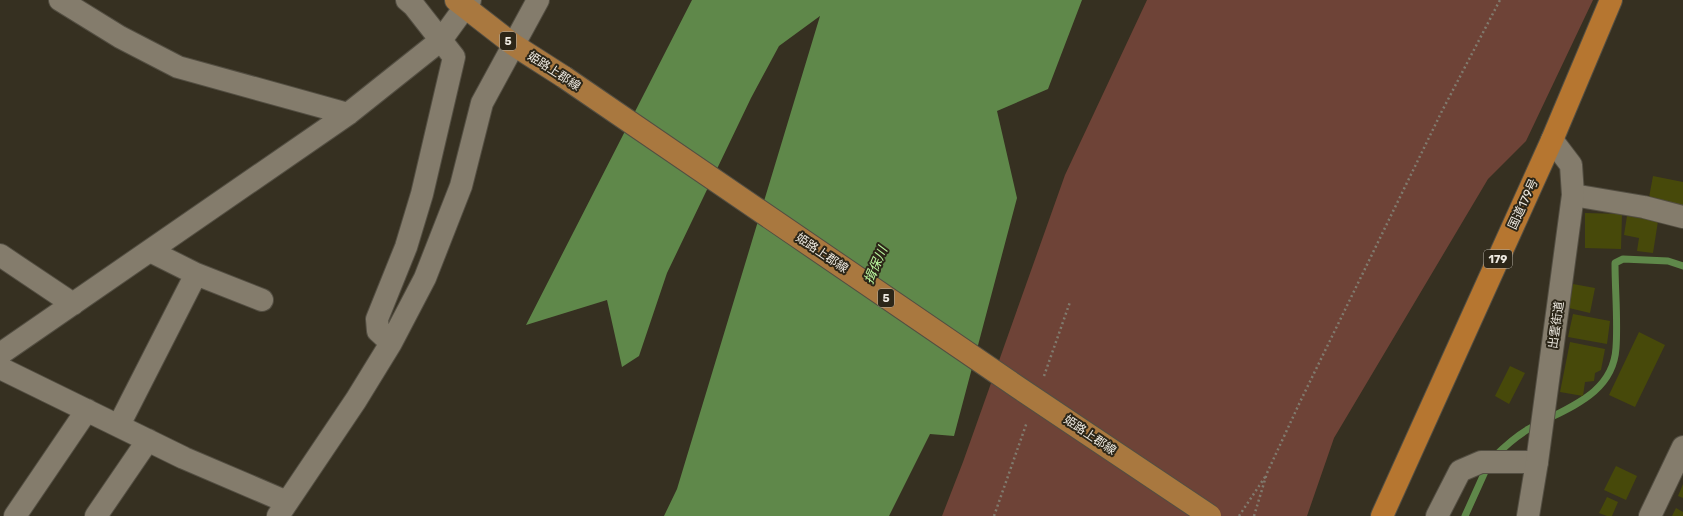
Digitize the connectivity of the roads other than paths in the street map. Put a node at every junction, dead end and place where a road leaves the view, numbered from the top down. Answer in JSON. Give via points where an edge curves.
{"nodes":[{"id":1,"x":60,"y":0,"type":"edge"},
{"id":2,"x":407,"y":0,"type":"edge"},
{"id":3,"x":538,"y":0,"type":"edge"},
{"id":4,"x":1611,"y":0,"type":"edge"},
{"id":5,"x":463,"y":2,"type":"edge"},
{"id":6,"x":441,"y":40,"type":"junction"},
{"id":7,"x":514,"y":45,"type":"junction"},
{"id":8,"x":348,"y":114,"type":"junction"},
{"id":9,"x":1552,"y":140,"type":"junction"},
{"id":10,"x":1574,"y":195,"type":"junction"},
{"id":11,"x":1683,"y":217,"type":"edge"},
{"id":12,"x":150,"y":251,"type":"junction"},
{"id":13,"x":0,"y":254,"type":"edge"},
{"id":14,"x":196,"y":274,"type":"junction"},
{"id":15,"x":262,"y":300,"type":"dead end"},
{"id":16,"x":73,"y":304,"type":"junction"},
{"id":17,"x":391,"y":343,"type":"junction"},
{"id":18,"x":0,"y":354,"type":"edge"},
{"id":19,"x":0,"y":368,"type":"edge"},
{"id":20,"x":87,"y":410,"type":"junction"},
{"id":21,"x":119,"y":425,"type":"junction"},
{"id":22,"x":148,"y":440,"type":"junction"},
{"id":23,"x":1683,"y":446,"type":"edge"},
{"id":24,"x":1537,"y":462,"type":"junction"},
{"id":25,"x":283,"y":509,"type":"edge"},
{"id":26,"x":15,"y":516,"type":"edge"},
{"id":27,"x":96,"y":516,"type":"edge"},
{"id":28,"x":1210,"y":516,"type":"edge"},
{"id":29,"x":1382,"y":516,"type":"edge"},
{"id":30,"x":1437,"y":516,"type":"edge"},
{"id":31,"x":1528,"y":516,"type":"edge"},
{"id":32,"x":1650,"y":516,"type":"edge"}],
"edges":[{"from":1,"to":8,"type":"street","via":[[120,37],[178,67]]},
{"from":2,"to":6,"type":"street"},
{"from":3,"to":7,"type":"street"},
{"from":4,"to":9,"type":"highway","name":"国道179号","number":"179"},
{"from":5,"to":6,"type":"street"},
{"from":5,"to":7,"type":"main road","name":"姫路上郡線","number":"5"},
{"from":6,"to":8,"type":"street"},
{"from":6,"to":17,"type":"street","via":[[454,57],[451,75],[422,194],[406,247],[377,319],[378,331]]},
{"from":7,"to":17,"type":"street","via":[[482,103],[458,193],[425,278]]},
{"from":7,"to":28,"type":"main road","name":"姫路上郡線","number":"5","bridge":true},
{"from":8,"to":12,"type":"street"},
{"from":9,"to":10,"type":"street","name":"出雲街道","via":[[1571,165]]},
{"from":9,"to":29,"type":"highway","name":"国道179号","number":"179"},
{"from":10,"to":11,"type":"street","via":[[1644,207]]},
{"from":10,"to":24,"type":"street","name":"出雲街道"},
{"from":12,"to":14,"type":"street"},
{"from":12,"to":16,"type":"street"},
{"from":13,"to":16,"type":"street"},
{"from":14,"to":15,"type":"street"},
{"from":14,"to":21,"type":"street"},
{"from":16,"to":18,"type":"street"},
{"from":17,"to":25,"type":"street"},
{"from":19,"to":20,"type":"street"},
{"from":20,"to":21,"type":"street"},
{"from":20,"to":26,"type":"street"},
{"from":21,"to":22,"type":"street"},
{"from":22,"to":25,"type":"street"},
{"from":22,"to":27,"type":"street"},
{"from":23,"to":32,"type":"street"},
{"from":24,"to":30,"type":"street","via":[[1491,462],[1460,471]]},
{"from":24,"to":31,"type":"street","name":"出雲街道"}]}
